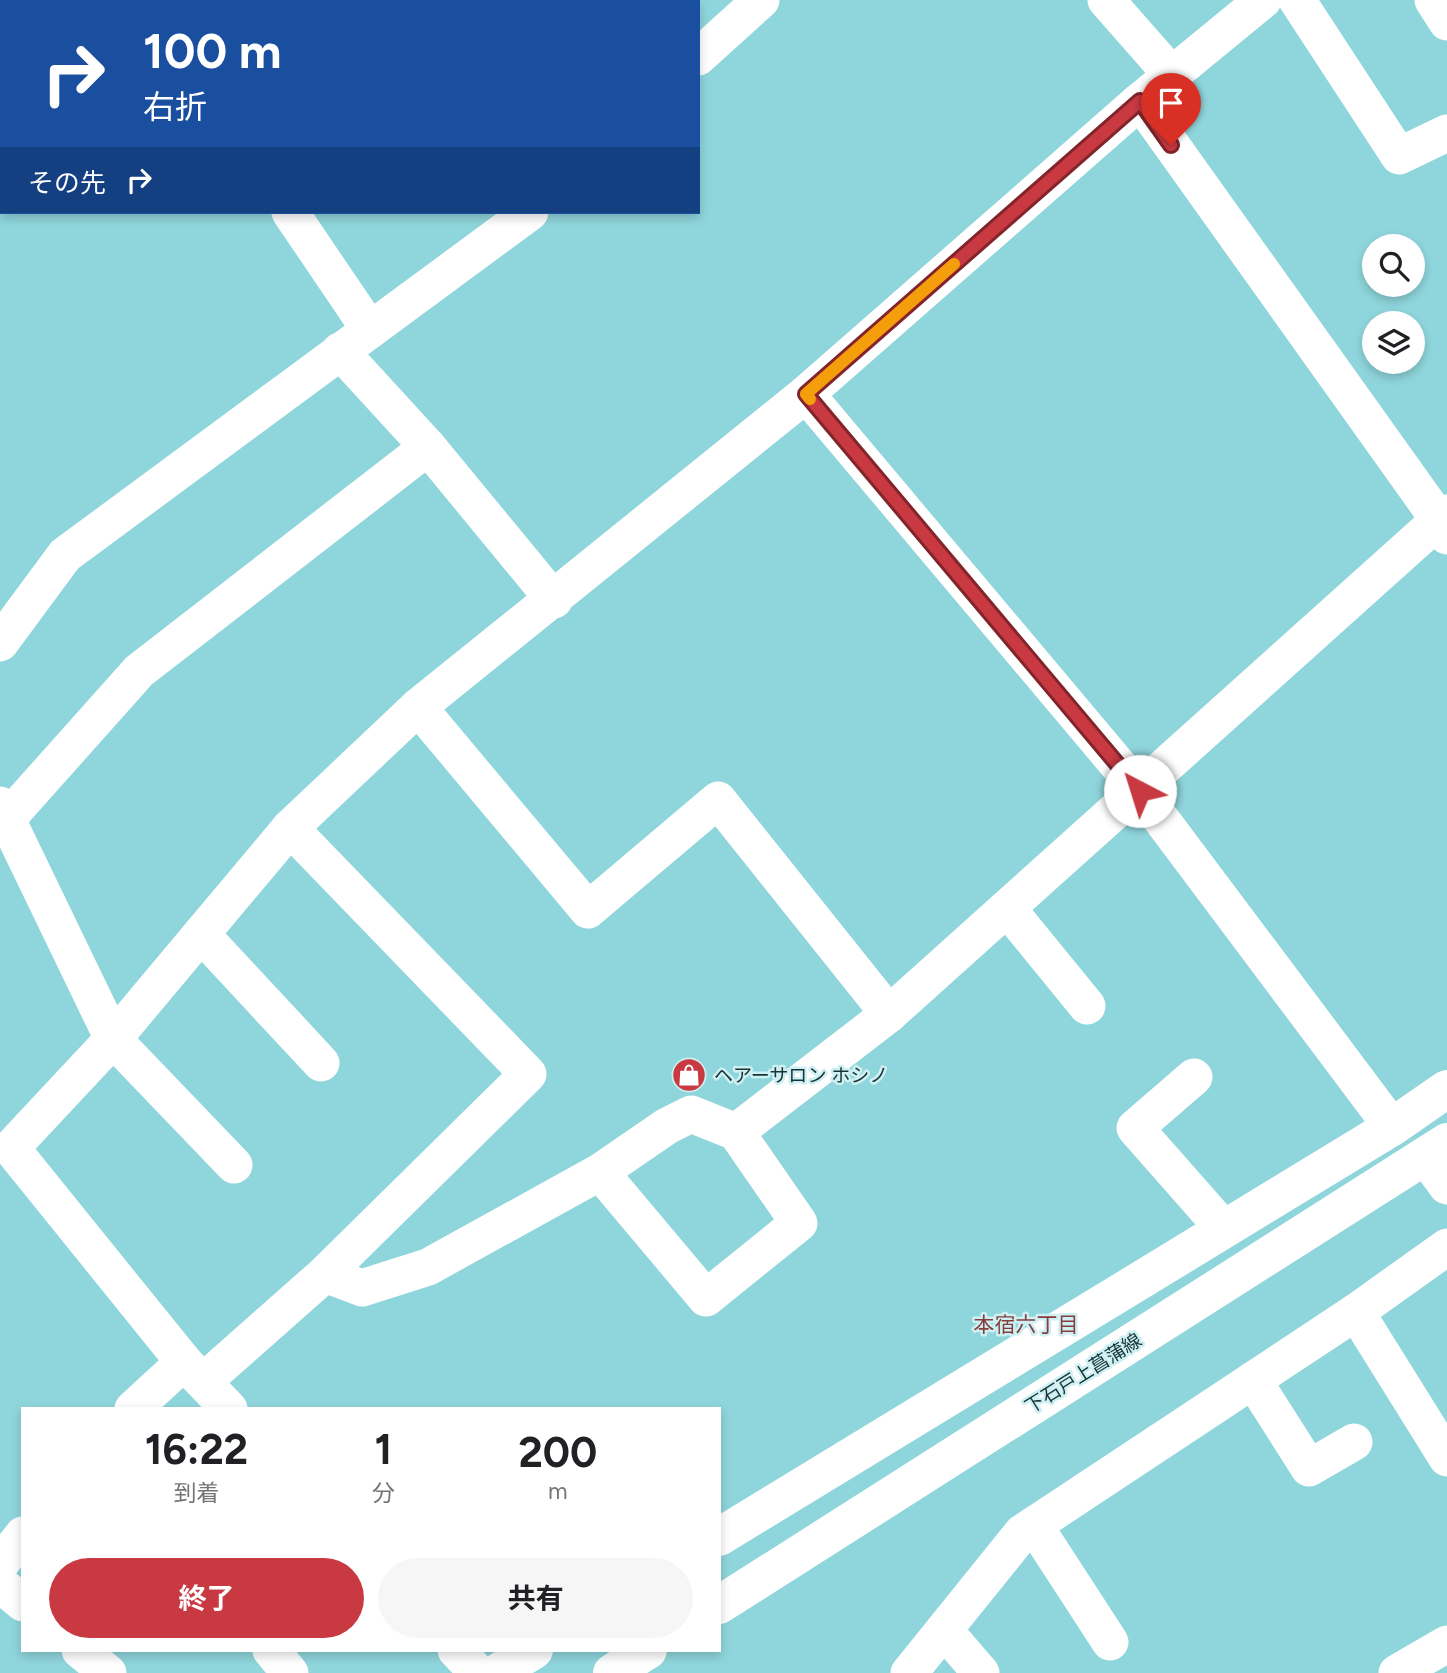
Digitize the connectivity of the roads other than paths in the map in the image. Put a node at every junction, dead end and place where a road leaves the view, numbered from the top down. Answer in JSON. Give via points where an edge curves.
{"nodes":[{"id":1,"x":761,"y":0,"type":"edge"},
{"id":2,"x":1106,"y":0,"type":"edge"},
{"id":3,"x":1263,"y":0,"type":"edge"},
{"id":4,"x":1297,"y":0,"type":"edge"},
{"id":5,"x":1433,"y":0,"type":"edge"},
{"id":6,"x":1447,"y":22,"type":"edge"},
{"id":7,"x":700,"y":55,"type":"edge"},
{"id":8,"x":1172,"y":75,"type":"junction"},
{"id":9,"x":1140,"y":101,"type":"junction"},
{"id":10,"x":1447,"y":133,"type":"edge"},
{"id":11,"x":291,"y":214,"type":"edge"},
{"id":12,"x":527,"y":214,"type":"edge"},
{"id":13,"x":370,"y":330,"type":"junction"},
{"id":14,"x":340,"y":351,"type":"junction"},
{"id":15,"x":806,"y":394,"type":"junction"},
{"id":16,"x":428,"y":447,"type":"junction"},
{"id":17,"x":1444,"y":523,"type":"edge"},
{"id":18,"x":554,"y":600,"type":"junction"},
{"id":19,"x":0,"y":643,"type":"edge"},
{"id":20,"x":418,"y":707,"type":"junction"},
{"id":21,"x":1140,"y":791,"type":"junction"},
{"id":22,"x":3,"y":812,"type":"edge"},
{"id":23,"x":290,"y":828,"type":"junction"},
{"id":24,"x":1007,"y":908,"type":"junction"},
{"id":25,"x":201,"y":934,"type":"junction"},
{"id":26,"x":1087,"y":1006,"type":"dead end"},
{"id":27,"x":888,"y":1014,"type":"junction"},
{"id":28,"x":113,"y":1039,"type":"junction"},
{"id":29,"x":321,"y":1063,"type":"dead end"},
{"id":30,"x":1194,"y":1077,"type":"dead end"},
{"id":31,"x":1447,"y":1089,"type":"edge"},
{"id":32,"x":1392,"y":1127,"type":"junction"},
{"id":33,"x":10,"y":1128,"type":"edge"},
{"id":34,"x":736,"y":1132,"type":"junction"},
{"id":35,"x":1436,"y":1149,"type":"edge"},
{"id":36,"x":234,"y":1165,"type":"dead end"},
{"id":37,"x":600,"y":1172,"type":"junction"},
{"id":38,"x":1447,"y":1186,"type":"edge"},
{"id":39,"x":1224,"y":1228,"type":"junction"},
{"id":40,"x":1447,"y":1247,"type":"edge"},
{"id":41,"x":325,"y":1274,"type":"junction"},
{"id":42,"x":1356,"y":1312,"type":"junction"},
{"id":43,"x":194,"y":1372,"type":"junction"},
{"id":44,"x":1253,"y":1381,"type":"junction"},
{"id":45,"x":136,"y":1407,"type":"edge"},
{"id":46,"x":227,"y":1407,"type":"edge"},
{"id":47,"x":1354,"y":1442,"type":"dead end"},
{"id":48,"x":1447,"y":1458,"type":"edge"},
{"id":49,"x":1034,"y":1525,"type":"junction"},
{"id":50,"x":721,"y":1536,"type":"edge"},
{"id":51,"x":21,"y":1538,"type":"edge"},
{"id":52,"x":0,"y":1564,"type":"edge"},
{"id":53,"x":0,"y":1584,"type":"edge"},
{"id":54,"x":21,"y":1601,"type":"edge"},
{"id":55,"x":721,"y":1604,"type":"edge"},
{"id":56,"x":944,"y":1630,"type":"junction"},
{"id":57,"x":1110,"y":1642,"type":"dead end"},
{"id":58,"x":1447,"y":1644,"type":"edge"},
{"id":59,"x":82,"y":1652,"type":"edge"},
{"id":60,"x":273,"y":1652,"type":"edge"},
{"id":61,"x":458,"y":1652,"type":"edge"},
{"id":62,"x":531,"y":1652,"type":"edge"},
{"id":63,"x":645,"y":1652,"type":"edge"},
{"id":64,"x":108,"y":1673,"type":"edge"},
{"id":65,"x":290,"y":1673,"type":"edge"},
{"id":66,"x":478,"y":1673,"type":"edge"},
{"id":67,"x":497,"y":1673,"type":"edge"},
{"id":68,"x":612,"y":1673,"type":"edge"},
{"id":69,"x":909,"y":1673,"type":"edge"},
{"id":70,"x":981,"y":1673,"type":"edge"},
{"id":71,"x":1397,"y":1673,"type":"edge"}],
"edges":[{"from":1,"to":7,"type":"street"},
{"from":2,"to":8,"type":"street"},
{"from":3,"to":8,"type":"street"},
{"from":4,"to":10,"type":"street","via":[[1399,156]]},
{"from":5,"to":6,"type":"street"},
{"from":8,"to":9,"type":"street"},
{"from":9,"to":15,"type":"street"},
{"from":9,"to":17,"type":"street"},
{"from":11,"to":13,"type":"street"},
{"from":12,"to":13,"type":"street"},
{"from":13,"to":14,"type":"street"},
{"from":14,"to":16,"type":"street"},
{"from":14,"to":19,"type":"street","via":[[65,555]]},
{"from":15,"to":18,"type":"street"},
{"from":15,"to":21,"type":"street"},
{"from":16,"to":18,"type":"street"},
{"from":16,"to":22,"type":"street","via":[[139,671]]},
{"from":17,"to":21,"type":"street"},
{"from":18,"to":20,"type":"street"},
{"from":20,"to":23,"type":"street"},
{"from":20,"to":27,"type":"street","via":[[588,910],[718,800]]},
{"from":21,"to":24,"type":"street"},
{"from":21,"to":32,"type":"street"},
{"from":22,"to":28,"type":"street"},
{"from":23,"to":25,"type":"street"},
{"from":23,"to":41,"type":"street","via":[[528,1074]]},
{"from":24,"to":26,"type":"street"},
{"from":24,"to":27,"type":"street"},
{"from":25,"to":28,"type":"street"},
{"from":25,"to":29,"type":"street"},
{"from":27,"to":34,"type":"street"},
{"from":28,"to":33,"type":"street"},
{"from":28,"to":36,"type":"street"},
{"from":30,"to":39,"type":"street","via":[[1135,1128]]},
{"from":31,"to":32,"type":"main road"},
{"from":32,"to":39,"type":"main road"},
{"from":33,"to":43,"type":"street","via":[[11,1148]]},
{"from":34,"to":37,"type":"street","via":[[691,1114]]},
{"from":34,"to":37,"type":"street","via":[[799,1223],[706,1298]]},
{"from":35,"to":38,"type":"street"},
{"from":35,"to":55,"type":"main road","name":"下石戸上菖蒲線"},
{"from":37,"to":41,"type":"street","via":[[428,1268],[362,1288]]},
{"from":39,"to":50,"type":"main road"},
{"from":40,"to":42,"type":"street"},
{"from":41,"to":43,"type":"street"},
{"from":42,"to":44,"type":"street"},
{"from":42,"to":48,"type":"street"},
{"from":43,"to":45,"type":"street"},
{"from":43,"to":46,"type":"street"},
{"from":44,"to":47,"type":"street","via":[[1309,1468]]},
{"from":44,"to":49,"type":"street"},
{"from":49,"to":56,"type":"street","via":[[1022,1533]]},
{"from":49,"to":57,"type":"street"},
{"from":51,"to":52,"type":"street"},
{"from":53,"to":54,"type":"street"},
{"from":56,"to":69,"type":"street"},
{"from":56,"to":70,"type":"street"},
{"from":58,"to":71,"type":"street"},
{"from":59,"to":64,"type":"street"},
{"from":60,"to":65,"type":"street"},
{"from":61,"to":66,"type":"street"},
{"from":62,"to":67,"type":"main road"},
{"from":63,"to":68,"type":"main road"}]}
